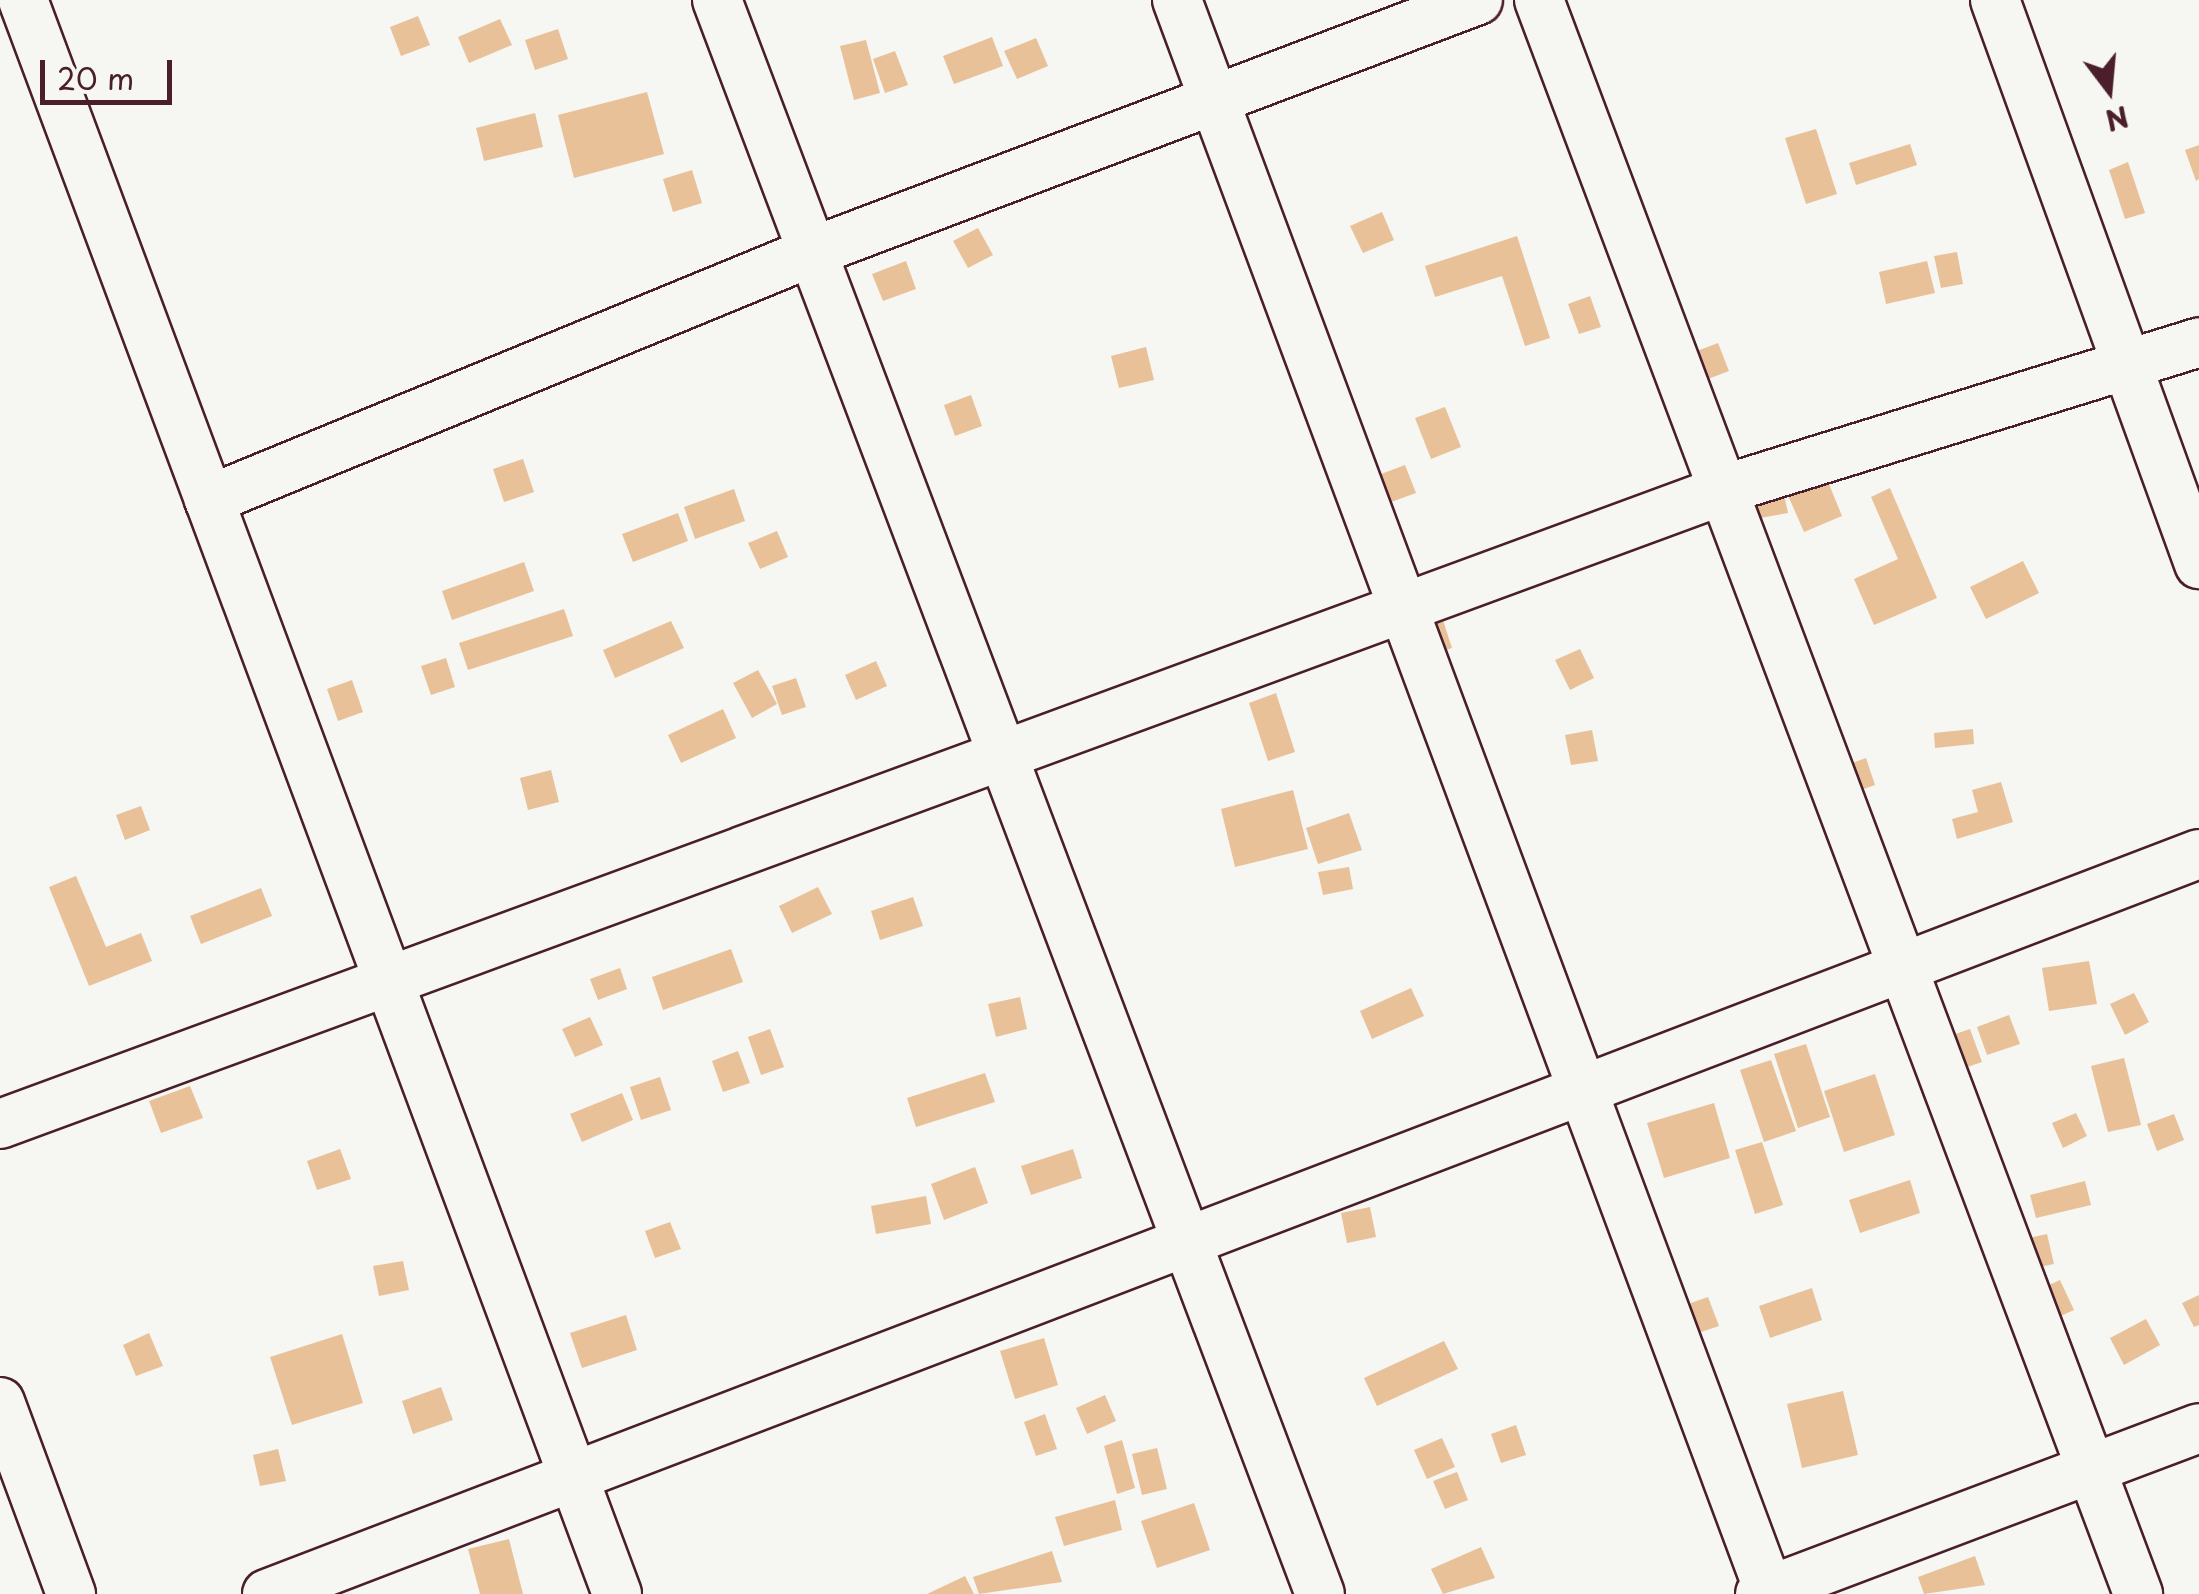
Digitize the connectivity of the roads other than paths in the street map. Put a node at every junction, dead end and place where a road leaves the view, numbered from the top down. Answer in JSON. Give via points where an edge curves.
{"nodes":[{"id":1,"x":717,"y":0,"type":"edge"},
{"id":2,"x":1177,"y":0,"type":"edge"},
{"id":3,"x":1478,"y":0,"type":"edge"},
{"id":4,"x":1539,"y":0,"type":"edge"},
{"id":5,"x":1995,"y":0,"type":"edge"},
{"id":6,"x":38,"y":4,"type":"edge"},
{"id":7,"x":1214,"y":100,"type":"junction"},
{"id":8,"x":812,"y":252,"type":"junction"},
{"id":9,"x":2199,"y":342,"type":"edge"},
{"id":10,"x":2126,"y":364,"type":"junction"},
{"id":11,"x":1718,"y":492,"type":"junction"},
{"id":12,"x":209,"y":500,"type":"junction"},
{"id":13,"x":2199,"y":564,"type":"edge"},
{"id":14,"x":1399,"y":610,"type":"junction"},
{"id":15,"x":1004,"y":755,"type":"junction"},
{"id":16,"x":2199,"y":854,"type":"edge"},
{"id":17,"x":1900,"y":969,"type":"junction"},
{"id":18,"x":388,"y":982,"type":"junction"},
{"id":19,"x":1584,"y":1091,"type":"junction"},
{"id":20,"x":0,"y":1124,"type":"edge"},
{"id":21,"x":1190,"y":1242,"type":"junction"},
{"id":22,"x":0,"y":1402,"type":"edge"},
{"id":23,"x":2199,"y":1428,"type":"edge"},
{"id":24,"x":2090,"y":1470,"type":"junction"},
{"id":25,"x":574,"y":1478,"type":"junction"},
{"id":26,"x":1766,"y":1593,"type":"edge"},
{"id":27,"x":71,"y":1594,"type":"edge"},
{"id":28,"x":267,"y":1594,"type":"edge"},
{"id":29,"x":617,"y":1594,"type":"edge"},
{"id":30,"x":1320,"y":1594,"type":"edge"},
{"id":31,"x":2138,"y":1594,"type":"edge"}],
"edges":[{"from":1,"to":8,"type":"street"},
{"from":2,"to":7,"type":"street"},
{"from":3,"to":7,"type":"street"},
{"from":4,"to":11,"type":"street"},
{"from":5,"to":10,"type":"street"},
{"from":6,"to":12,"type":"street"},
{"from":7,"to":8,"type":"street"},
{"from":7,"to":14,"type":"street"},
{"from":8,"to":12,"type":"street"},
{"from":8,"to":15,"type":"street"},
{"from":9,"to":10,"type":"street"},
{"from":10,"to":11,"type":"street"},
{"from":10,"to":13,"type":"street"},
{"from":11,"to":14,"type":"street"},
{"from":11,"to":17,"type":"street"},
{"from":12,"to":18,"type":"street"},
{"from":14,"to":15,"type":"street"},
{"from":14,"to":19,"type":"street"},
{"from":15,"to":18,"type":"street"},
{"from":15,"to":21,"type":"street"},
{"from":16,"to":17,"type":"street"},
{"from":17,"to":19,"type":"street"},
{"from":17,"to":24,"type":"street"},
{"from":18,"to":20,"type":"street"},
{"from":18,"to":25,"type":"street"},
{"from":19,"to":21,"type":"street"},
{"from":19,"to":26,"type":"street"},
{"from":21,"to":25,"type":"street"},
{"from":21,"to":30,"type":"street"},
{"from":22,"to":27,"type":"street"},
{"from":23,"to":24,"type":"street"},
{"from":24,"to":26,"type":"street"},
{"from":24,"to":31,"type":"street"},
{"from":25,"to":28,"type":"street"},
{"from":25,"to":29,"type":"street"}]}
